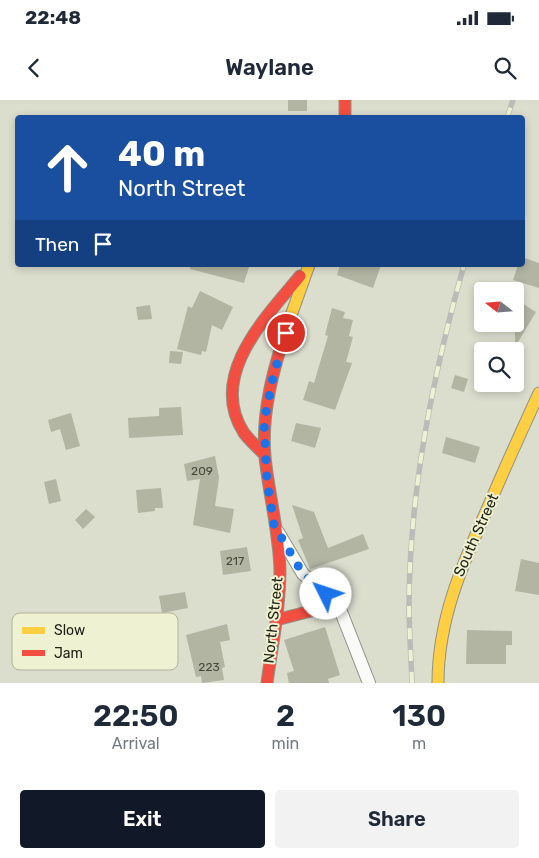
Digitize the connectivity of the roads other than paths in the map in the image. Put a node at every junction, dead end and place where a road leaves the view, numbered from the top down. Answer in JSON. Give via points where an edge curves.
{"nodes":[{"id":1,"x":346,"y":100,"type":"edge"},
{"id":2,"x":345,"y":115,"type":"edge"},
{"id":3,"x":307,"y":267,"type":"edge"},
{"id":4,"x":308,"y":267,"type":"edge"},
{"id":5,"x":539,"y":393,"type":"edge"},
{"id":6,"x":265,"y":456,"type":"junction"},
{"id":7,"x":274,"y":525,"type":"junction"},
{"id":8,"x":338,"y":604,"type":"junction"},
{"id":9,"x":276,"y":620,"type":"junction"},
{"id":10,"x":267,"y":683,"type":"edge"},
{"id":11,"x":369,"y":683,"type":"edge"},
{"id":12,"x":438,"y":683,"type":"edge"}],
"edges":[{"from":1,"to":2,"type":"street"},
{"from":3,"to":6,"type":"street","via":[[252,335],[238,360],[233,386],[242,430]]},
{"from":4,"to":6,"type":"street","name":"North Street","via":[[273,377],[264,422]]},
{"from":5,"to":12,"type":"street","name":"South Street","via":[[453,585],[442,619]]},
{"from":6,"to":7,"type":"street","name":"North Street"},
{"from":7,"to":8,"type":"street","via":[[303,574]]},
{"from":7,"to":9,"type":"street","name":"North Street","via":[[279,554]]},
{"from":8,"to":9,"type":"street"},
{"from":8,"to":11,"type":"street"},
{"from":9,"to":10,"type":"street","name":"North Street"}]}
